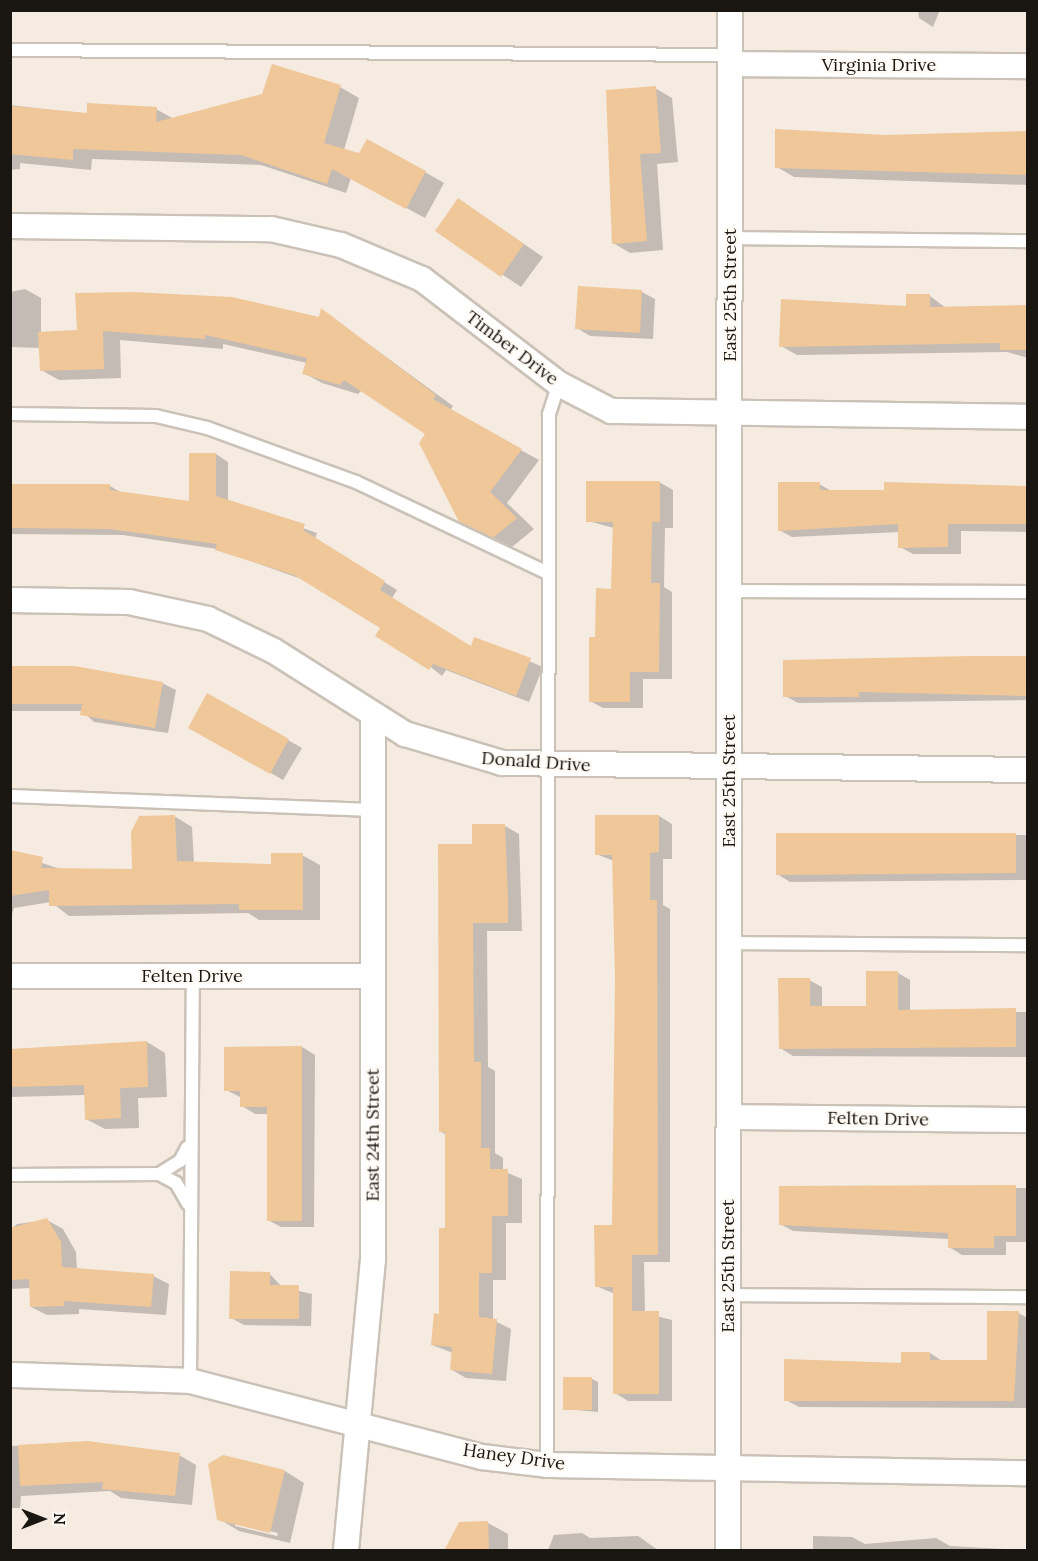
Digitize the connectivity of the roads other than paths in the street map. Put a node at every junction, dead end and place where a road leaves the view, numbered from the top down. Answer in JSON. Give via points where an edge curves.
{"nodes":[{"id":1,"x":730,"y":10,"type":"edge"},
{"id":2,"x":10,"y":50,"type":"edge"},
{"id":3,"x":730,"y":59,"type":"junction"},
{"id":4,"x":1028,"y":66,"type":"edge"},
{"id":5,"x":10,"y":226,"type":"edge"},
{"id":6,"x":730,"y":238,"type":"junction"},
{"id":7,"x":1028,"y":241,"type":"edge"},
{"id":8,"x":559,"y":384,"type":"junction"},
{"id":9,"x":10,"y":414,"type":"edge"},
{"id":10,"x":729,"y":415,"type":"junction"},
{"id":11,"x":1028,"y":417,"type":"edge"},
{"id":12,"x":548,"y":573,"type":"junction"},
{"id":13,"x":729,"y":591,"type":"junction"},
{"id":14,"x":1028,"y":592,"type":"edge"},
{"id":15,"x":10,"y":600,"type":"edge"},
{"id":16,"x":374,"y":718,"type":"junction"},
{"id":17,"x":550,"y":766,"type":"junction"},
{"id":18,"x":729,"y":769,"type":"junction"},
{"id":19,"x":1028,"y":770,"type":"edge"},
{"id":20,"x":10,"y":796,"type":"edge"},
{"id":21,"x":374,"y":810,"type":"junction"},
{"id":22,"x":729,"y":943,"type":"junction"},
{"id":23,"x":1028,"y":945,"type":"edge"},
{"id":24,"x":10,"y":976,"type":"edge"},
{"id":25,"x":193,"y":976,"type":"junction"},
{"id":26,"x":374,"y":976,"type":"junction"},
{"id":27,"x":729,"y":1117,"type":"junction"},
{"id":28,"x":1028,"y":1120,"type":"edge"},
{"id":29,"x":191,"y":1129,"type":"junction"},
{"id":30,"x":159,"y":1174,"type":"junction"},
{"id":31,"x":10,"y":1175,"type":"edge"},
{"id":32,"x":191,"y":1216,"type":"junction"},
{"id":33,"x":728,"y":1295,"type":"junction"},
{"id":34,"x":1028,"y":1297,"type":"edge"},
{"id":35,"x":10,"y":1375,"type":"edge"},
{"id":36,"x":190,"y":1381,"type":"junction"},
{"id":37,"x":357,"y":1422,"type":"junction"},
{"id":38,"x":547,"y":1465,"type":"junction"},
{"id":39,"x":728,"y":1470,"type":"junction"},
{"id":40,"x":1028,"y":1473,"type":"edge"},
{"id":41,"x":346,"y":1551,"type":"edge"},
{"id":42,"x":728,"y":1551,"type":"edge"}],
"edges":[{"from":1,"to":3,"type":"street","name":"East 25th Street"},
{"from":2,"to":3,"type":"lane"},
{"from":3,"to":4,"type":"street","name":"Virginia Drive"},
{"from":3,"to":6,"type":"street","name":"East 25th Street"},
{"from":5,"to":8,"type":"street","name":"Timber Drive","via":[[247,228],[318,238],[422,279]]},
{"from":6,"to":7,"type":"lane"},
{"from":6,"to":10,"type":"street","name":"East 25th Street"},
{"from":8,"to":10,"type":"street","name":"Timber Drive","via":[[611,411]]},
{"from":8,"to":12,"type":"lane","via":[[549,414]]},
{"from":9,"to":12,"type":"lane","via":[[146,415],[207,428],[356,482]]},
{"from":10,"to":11,"type":"street","name":"Timber Drive"},
{"from":10,"to":13,"type":"street","name":"East 25th Street"},
{"from":12,"to":17,"type":"lane"},
{"from":13,"to":14,"type":"lane"},
{"from":13,"to":18,"type":"street","name":"East 25th Street"},
{"from":15,"to":16,"type":"street","name":"Donald Drive","via":[[129,602],[208,619],[274,651]]},
{"from":16,"to":17,"type":"street","name":"Donald Drive","via":[[472,757]]},
{"from":16,"to":21,"type":"street","name":"East 24th Street"},
{"from":17,"to":18,"type":"street","name":"Donald Drive"},
{"from":17,"to":38,"type":"lane"},
{"from":18,"to":19,"type":"street","name":"Donald Drive"},
{"from":18,"to":22,"type":"street","name":"East 25th Street"},
{"from":20,"to":21,"type":"lane"},
{"from":21,"to":26,"type":"street","name":"East 24th Street"},
{"from":22,"to":23,"type":"lane"},
{"from":22,"to":27,"type":"street","name":"East 25th Street"},
{"from":24,"to":25,"type":"street","name":"Felten Drive"},
{"from":25,"to":26,"type":"street","name":"Felten Drive"},
{"from":25,"to":29,"type":"lane"},
{"from":26,"to":37,"type":"street","name":"East 24th Street","via":[[374,1260]]},
{"from":27,"to":28,"type":"street","name":"Felten Drive"},
{"from":27,"to":33,"type":"street","name":"East 25th Street"},
{"from":29,"to":30,"type":"lane","via":[[185,1155]]},
{"from":29,"to":32,"type":"lane"},
{"from":30,"to":31,"type":"lane"},
{"from":30,"to":32,"type":"lane","via":[[180,1188]]},
{"from":32,"to":36,"type":"lane"},
{"from":33,"to":34,"type":"lane"},
{"from":33,"to":39,"type":"street","name":"East 25th Street"},
{"from":35,"to":36,"type":"street","name":"Haney Drive"},
{"from":36,"to":37,"type":"street","name":"Haney Drive"},
{"from":37,"to":38,"type":"street","name":"Haney Drive","via":[[482,1456]]},
{"from":37,"to":41,"type":"street","name":"East 24th Street"},
{"from":38,"to":39,"type":"street","name":"Haney Drive"},
{"from":39,"to":40,"type":"street","name":"Haney Drive"},
{"from":39,"to":42,"type":"street","name":"East 25th Street"}]}
